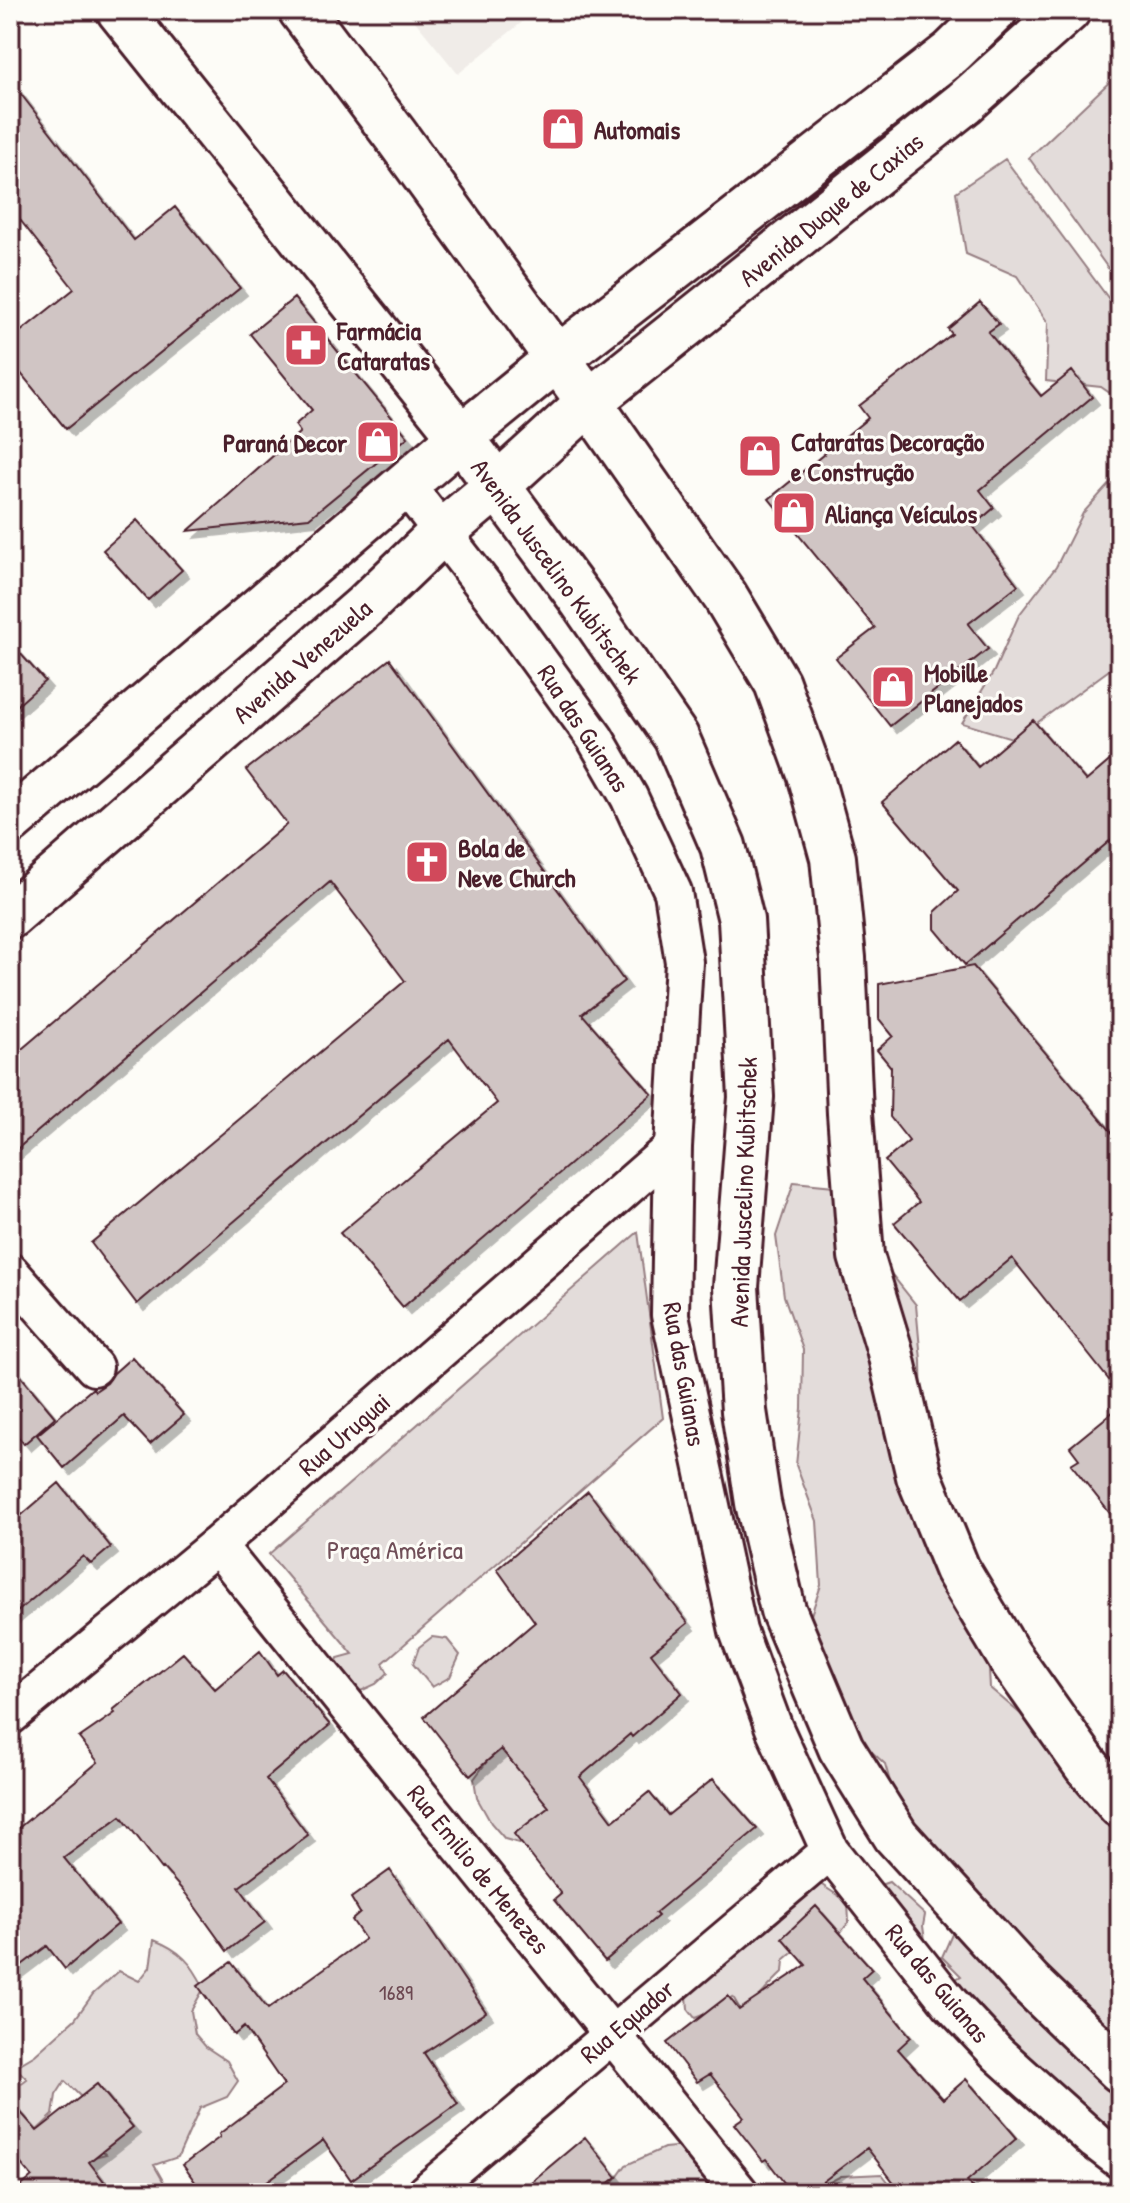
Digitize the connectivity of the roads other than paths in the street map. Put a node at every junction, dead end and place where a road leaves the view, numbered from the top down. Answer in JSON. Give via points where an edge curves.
{"nodes":[{"id":1,"x":119,"y":10,"type":"edge"},
{"id":2,"x":301,"y":10,"type":"edge"},
{"id":3,"x":995,"y":10,"type":"edge"},
{"id":4,"x":1068,"y":10,"type":"edge"},
{"id":5,"x":558,"y":358,"type":"junction"},
{"id":6,"x":589,"y":402,"type":"junction"},
{"id":7,"x":461,"y":437,"type":"junction"},
{"id":8,"x":405,"y":484,"type":"junction"},
{"id":9,"x":496,"y":487,"type":"junction"},
{"id":10,"x":442,"y":532,"type":"junction"},
{"id":11,"x":10,"y":822,"type":"edge"},
{"id":12,"x":10,"y":916,"type":"edge"},
{"id":13,"x":673,"y":1147,"type":"junction"},
{"id":14,"x":10,"y":1272,"type":"edge"},
{"id":15,"x":94,"y":1367,"type":"dead end"},
{"id":16,"x":217,"y":1545,"type":"junction"},
{"id":17,"x":10,"y":1716,"type":"edge"},
{"id":18,"x":1120,"y":1805,"type":"edge"},
{"id":19,"x":830,"y":1851,"type":"junction"},
{"id":20,"x":612,"y":2033,"type":"junction"},
{"id":21,"x":1120,"y":2070,"type":"edge"},
{"id":22,"x":1120,"y":2160,"type":"edge"},
{"id":23,"x":425,"y":2193,"type":"edge"},
{"id":24,"x":740,"y":2193,"type":"edge"}],
"edges":[{"from":1,"to":7,"type":"main road","name":"Avenida Juscelino Kubitschek"},
{"from":2,"to":5,"type":"main road"},
{"from":3,"to":5,"type":"main road","name":"Avenida Duque de Caxias","via":[[952,52]]},
{"from":4,"to":6,"type":"main road","name":"Avenida Duque de Caxias","via":[[964,103]]},
{"from":5,"to":6,"type":"main road"},
{"from":5,"to":7,"type":"main road"},
{"from":6,"to":9,"type":"main road","name":"Avenida Venezuela"},
{"from":6,"to":18,"type":"main road","via":[[725,596],[777,683],[833,858],[861,1256],[919,1476],[957,1569],[1009,1656]]},
{"from":7,"to":8,"type":"main road"},
{"from":7,"to":9,"type":"main road","name":"Avenida Juscelino Kubitschek"},
{"from":8,"to":10,"type":"street","name":"Rua das Guianas"},
{"from":8,"to":11,"type":"main road"},
{"from":9,"to":10,"type":"main road","name":"Avenida Venezuela"},
{"from":9,"to":21,"type":"main road","name":"Avenida Juscelino Kubitschek","via":[[676,737],[723,846],[741,920],[751,1097],[736,1287],[744,1411],[783,1610],[841,1748],[896,1836],[1030,1983]]},
{"from":10,"to":12,"type":"main road","name":"Avenida Venezuela","via":[[365,606]]},
{"from":10,"to":13,"type":"street","name":"Rua das Guianas","via":[[595,738],[673,892],[684,962]]},
{"from":13,"to":16,"type":"street","name":"Rua Uruguai"},
{"from":13,"to":19,"type":"street","name":"Rua das Guianas","via":[[670,1315],[734,1616],[774,1728]]},
{"from":14,"to":15,"type":"street"},
{"from":16,"to":17,"type":"street","name":"Rua Uruguai"},
{"from":16,"to":20,"type":"street","name":"Rua Emilio de Menezes"},
{"from":19,"to":20,"type":"street","name":"Rua Equador"},
{"from":19,"to":22,"type":"street","name":"Rua das Guianas","via":[[950,2003],[998,2054]]},
{"from":20,"to":23,"type":"street","name":"Rua Equador"},
{"from":20,"to":24,"type":"street","name":"Rua Emilio de Menezes"}]}
